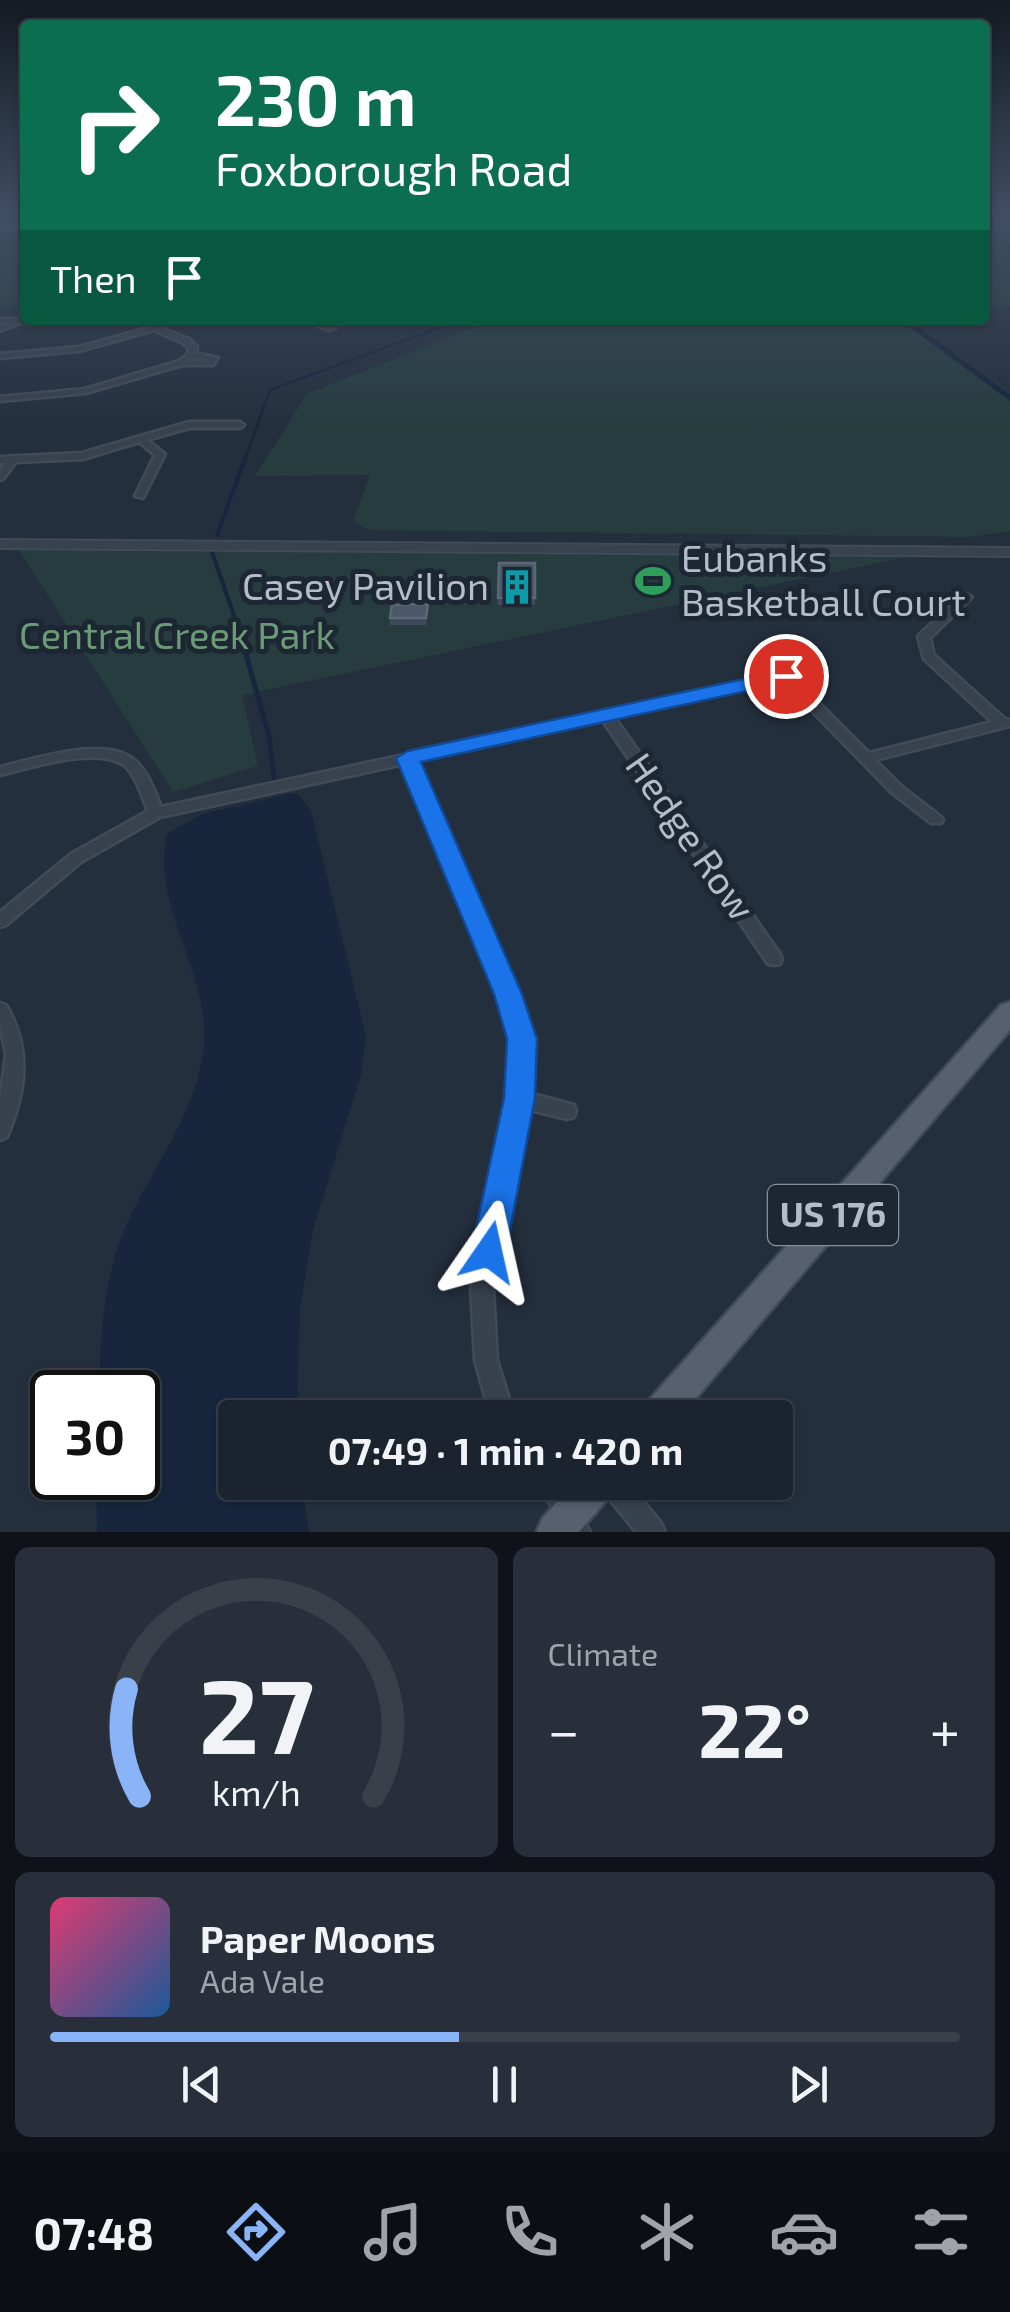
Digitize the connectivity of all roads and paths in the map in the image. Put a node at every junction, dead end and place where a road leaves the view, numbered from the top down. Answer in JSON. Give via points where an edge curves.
{"nodes":[{"id":1,"x":150,"y":325,"type":"edge"},
{"id":2,"x":322,"y":325,"type":"edge"},
{"id":3,"x":158,"y":328,"type":"junction"},
{"id":4,"x":331,"y":328,"type":"dead end"},
{"id":5,"x":192,"y":355,"type":"junction"},
{"id":6,"x":0,"y":356,"type":"edge"},
{"id":7,"x":182,"y":363,"type":"junction"},
{"id":8,"x":0,"y":399,"type":"edge"},
{"id":9,"x":240,"y":425,"type":"dead end"},
{"id":10,"x":143,"y":441,"type":"junction"},
{"id":11,"x":0,"y":460,"type":"edge"},
{"id":12,"x":13,"y":460,"type":"junction"},
{"id":13,"x":0,"y":477,"type":"edge"},
{"id":14,"x":140,"y":496,"type":"dead end"},
{"id":15,"x":0,"y":544,"type":"edge"},
{"id":16,"x":1010,"y":552,"type":"edge"},
{"id":17,"x":966,"y":597,"type":"dead end"},
{"id":18,"x":606,"y":715,"type":"junction"},
{"id":19,"x":1006,"y":723,"type":"edge"},
{"id":20,"x":408,"y":758,"type":"junction"},
{"id":21,"x":866,"y":758,"type":"junction"},
{"id":22,"x":0,"y":771,"type":"edge"},
{"id":23,"x":156,"y":813,"type":"junction"},
{"id":24,"x":936,"y":820,"type":"dead end"},
{"id":25,"x":0,"y":921,"type":"edge"},
{"id":26,"x":774,"y":959,"type":"dead end"},
{"id":27,"x":0,"y":1010,"type":"edge"},
{"id":28,"x":1010,"y":1012,"type":"edge"},
{"id":29,"x":520,"y":1098,"type":"junction"},
{"id":30,"x":567,"y":1111,"type":"dead end"},
{"id":31,"x":0,"y":1131,"type":"edge"},
{"id":32,"x":498,"y":1400,"type":"edge"},
{"id":33,"x":672,"y":1400,"type":"edge"},
{"id":34,"x":557,"y":1500,"type":"edge"},
{"id":35,"x":585,"y":1500,"type":"edge"},
{"id":36,"x":626,"y":1500,"type":"edge"},
{"id":37,"x":566,"y":1528,"type":"edge"},
{"id":38,"x":652,"y":1532,"type":"edge"}],
"edges":[{"from":1,"to":3,"type":"street"},
{"from":2,"to":4,"type":"street"},
{"from":3,"to":5,"type":"street","via":[[186,341]]},
{"from":3,"to":6,"type":"street","via":[[79,349]]},
{"from":5,"to":7,"type":"street"},
{"from":5,"to":7,"type":"street","via":[[214,361]]},
{"from":7,"to":8,"type":"street","via":[[86,391]]},
{"from":9,"to":10,"type":"street","via":[[190,426]]},
{"from":10,"to":12,"type":"street","via":[[83,456]]},
{"from":10,"to":14,"type":"street","via":[[160,454]]},
{"from":11,"to":12,"type":"street"},
{"from":12,"to":13,"type":"street"},
{"from":15,"to":16,"type":"street"},
{"from":17,"to":19,"type":"street","via":[[924,637],[928,656]]},
{"from":18,"to":20,"type":"street"},
{"from":18,"to":21,"type":"street","via":[[786,676]]},
{"from":18,"to":26,"type":"street","name":"Hedge Row"},
{"from":19,"to":21,"type":"street"},
{"from":20,"to":23,"type":"street"},
{"from":20,"to":29,"type":"street","via":[[508,994],[522,1039]]},
{"from":21,"to":24,"type":"street"},
{"from":22,"to":23,"type":"street","via":[[108,753],[126,759],[140,775]]},
{"from":23,"to":25,"type":"street","via":[[88,850]]},
{"from":27,"to":31,"type":"street","via":[[10,1023],[17,1068]]},
{"from":28,"to":33,"type":"main road","number":"US 176"},
{"from":29,"to":30,"type":"street"},
{"from":29,"to":32,"type":"street","via":[[482,1288],[486,1360]]},
{"from":34,"to":37,"type":"street"},
{"from":35,"to":37,"type":"main road"},
{"from":36,"to":38,"type":"street"}]}
